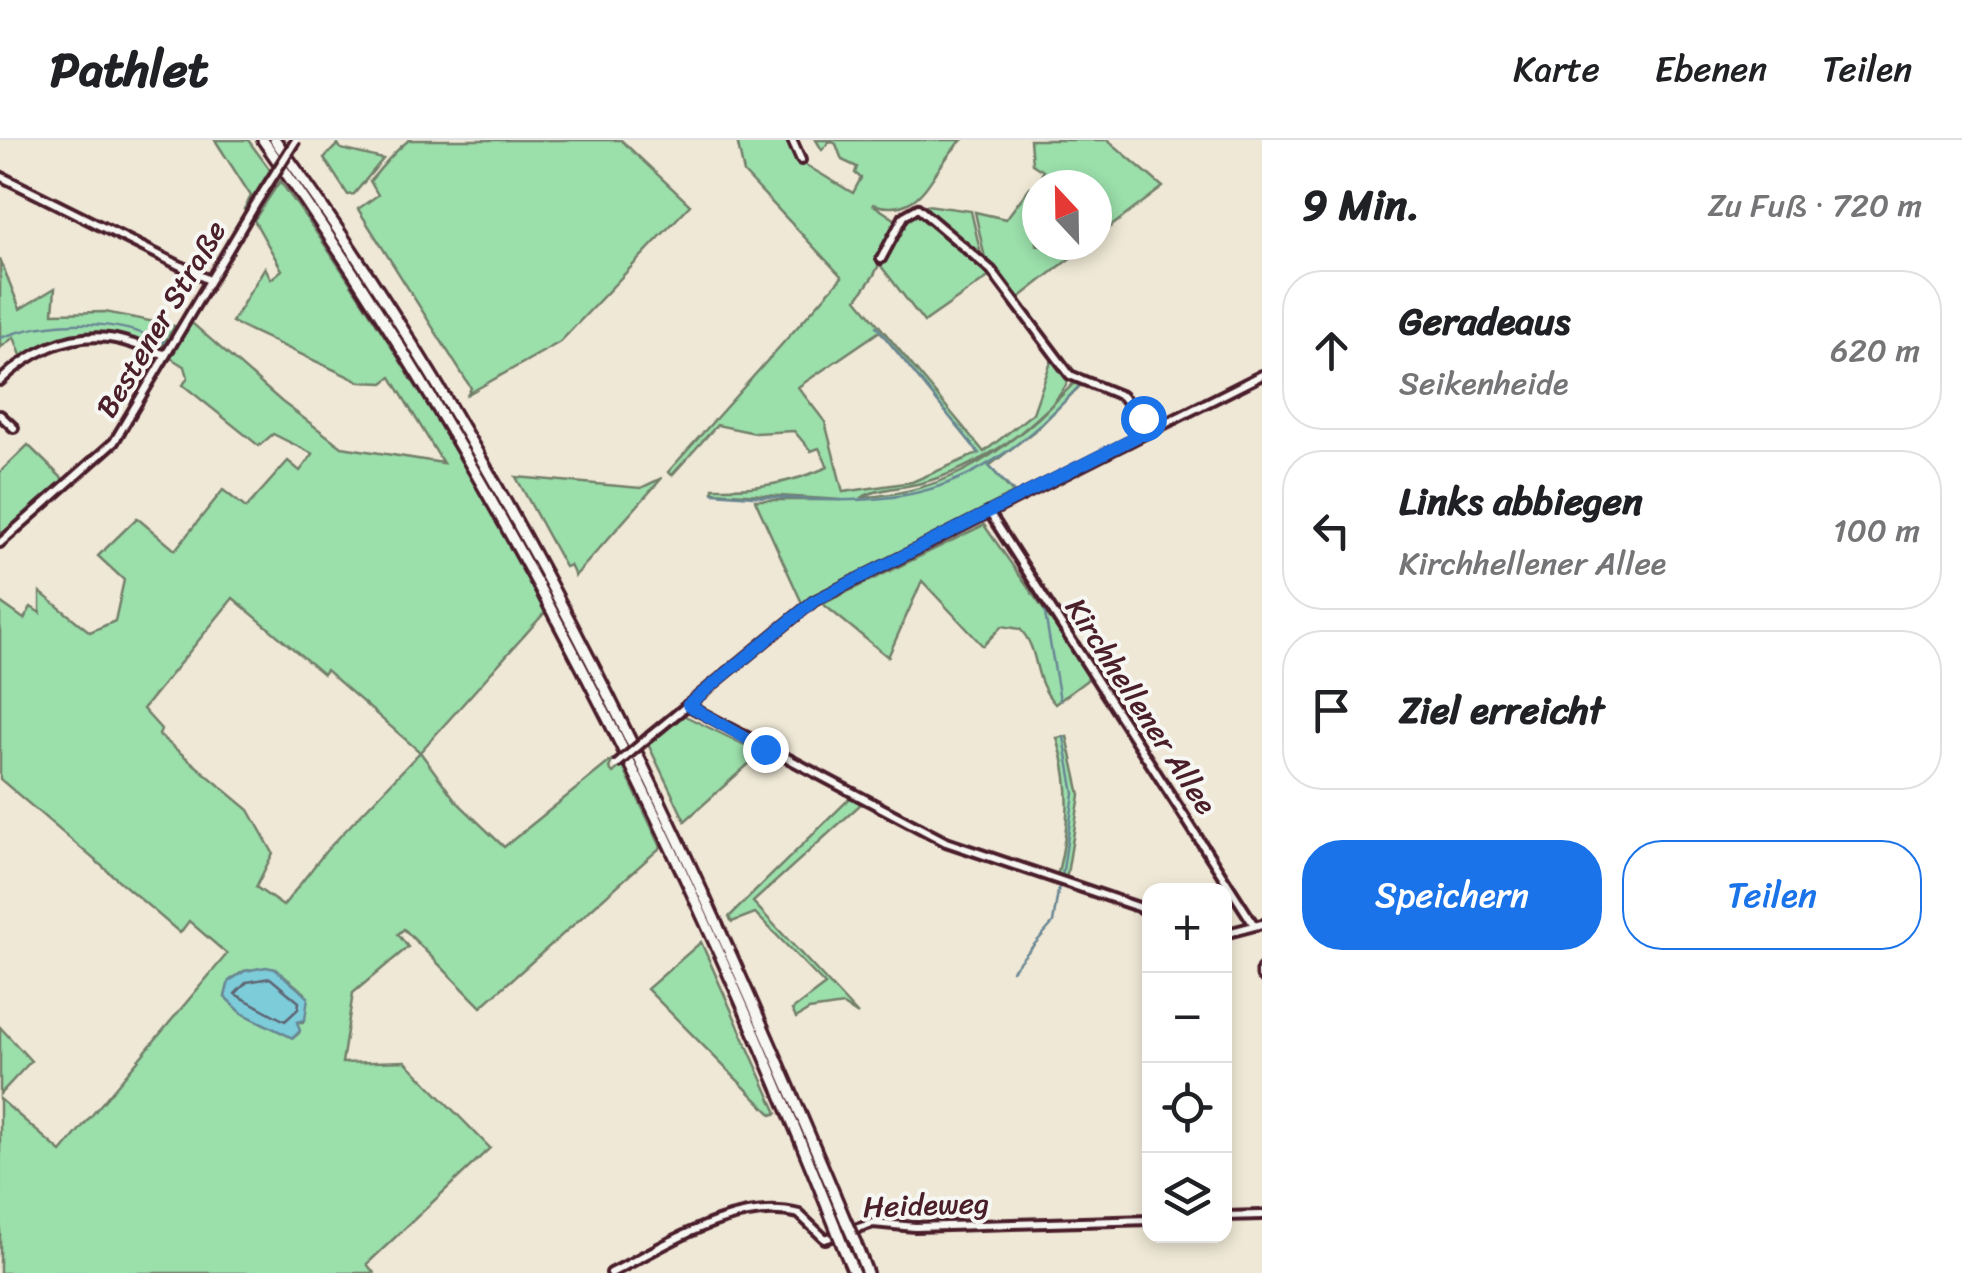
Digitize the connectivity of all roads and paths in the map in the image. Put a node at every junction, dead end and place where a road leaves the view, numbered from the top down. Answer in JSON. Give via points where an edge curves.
{"nodes":[{"id":1,"x":262,"y":140,"type":"edge"},
{"id":2,"x":275,"y":140,"type":"edge"},
{"id":3,"x":296,"y":140,"type":"edge"},
{"id":4,"x":792,"y":140,"type":"edge"},
{"id":5,"x":802,"y":160,"type":"dead end"},
{"id":6,"x":0,"y":176,"type":"edge"},
{"id":7,"x":880,"y":260,"type":"dead end"},
{"id":8,"x":210,"y":280,"type":"junction"},
{"id":9,"x":165,"y":353,"type":"junction"},
{"id":10,"x":1262,"y":374,"type":"edge"},
{"id":11,"x":0,"y":382,"type":"edge"},
{"id":12,"x":0,"y":414,"type":"edge"},
{"id":13,"x":14,"y":428,"type":"dead end"},
{"id":14,"x":1150,"y":430,"type":"junction"},
{"id":15,"x":988,"y":512,"type":"junction"},
{"id":16,"x":0,"y":544,"type":"edge"},
{"id":17,"x":688,"y":705,"type":"junction"},
{"id":18,"x":616,"y":765,"type":"dead end"},
{"id":19,"x":1142,"y":908,"type":"edge"},
{"id":20,"x":1258,"y":925,"type":"edge"},
{"id":21,"x":1232,"y":932,"type":"edge"},
{"id":22,"x":1262,"y":1215,"type":"edge"},
{"id":23,"x":1232,"y":1216,"type":"edge"},
{"id":24,"x":1142,"y":1220,"type":"edge"},
{"id":25,"x":611,"y":1273,"type":"edge"},
{"id":26,"x":854,"y":1273,"type":"edge"},
{"id":27,"x":867,"y":1273,"type":"edge"}],
"edges":[{"from":1,"to":26,"type":"highway","bridge":true,"via":[[448,423],[599,697],[747,1014]]},
{"from":2,"to":27,"type":"highway","bridge":true,"via":[[412,345],[558,595],[680,837]]},
{"from":3,"to":8,"type":"street","name":"Bestener Straße","bridge":true},
{"from":4,"to":5,"type":"street"},
{"from":6,"to":8,"type":"street"},
{"from":7,"to":14,"type":"street","via":[[904,216],[918,208],[991,270],[1070,376],[1122,396]]},
{"from":8,"to":9,"type":"street","name":"Bestener Straße"},
{"from":9,"to":11,"type":"street","via":[[113,338],[84,340],[35,352]]},
{"from":9,"to":16,"type":"street","name":"Bestener Straße","via":[[114,442]]},
{"from":10,"to":14,"type":"street"},
{"from":12,"to":13,"type":"street"},
{"from":14,"to":15,"type":"street"},
{"from":15,"to":17,"type":"street","via":[[802,609]]},
{"from":15,"to":20,"type":"street","name":"Kirchhellener Allee"},
{"from":17,"to":18,"type":"street","bridge":true},
{"from":17,"to":19,"type":"street","via":[[946,842]]},
{"from":20,"to":21,"type":"street","name":"Kirchhellener Allee"},
{"from":22,"to":23,"type":"street"},
{"from":24,"to":25,"type":"street","name":"Heideweg","via":[[873,1223],[825,1239],[799,1214],[750,1211]]}]}
